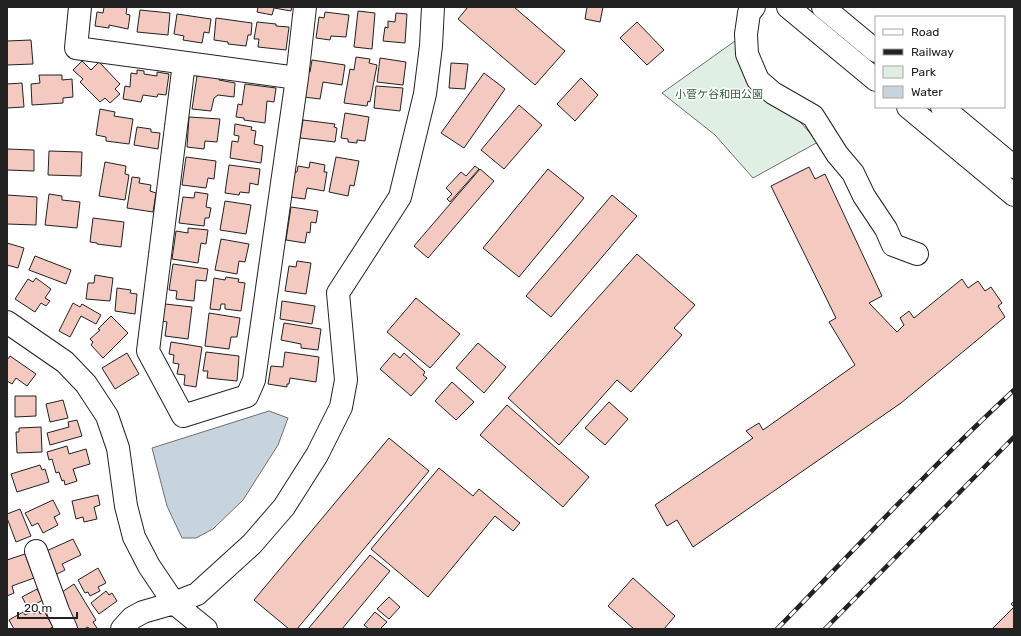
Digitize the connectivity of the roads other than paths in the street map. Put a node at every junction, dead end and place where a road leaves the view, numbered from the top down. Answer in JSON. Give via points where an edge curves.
{"nodes":[{"id":1,"x":80,"y":7,"type":"edge"},
{"id":2,"x":305,"y":7,"type":"edge"},
{"id":3,"x":432,"y":7,"type":"edge"},
{"id":4,"x":754,"y":7,"type":"edge"},
{"id":5,"x":788,"y":7,"type":"edge"},
{"id":6,"x":823,"y":7,"type":"edge"},
{"id":7,"x":875,"y":51,"type":"edge"},
{"id":8,"x":184,"y":63,"type":"junction"},
{"id":9,"x":297,"y":78,"type":"junction"},
{"id":10,"x":875,"y":79,"type":"edge"},
{"id":11,"x":909,"y":108,"type":"edge"},
{"id":12,"x":943,"y":108,"type":"edge"},
{"id":13,"x":1014,"y":167,"type":"edge"},
{"id":14,"x":1014,"y":195,"type":"edge"},
{"id":15,"x":917,"y":254,"type":"dead end"},
{"id":16,"x":7,"y":322,"type":"edge"},
{"id":17,"x":36,"y":551,"type":"dead end"},
{"id":18,"x":174,"y":604,"type":"junction"},
{"id":19,"x":66,"y":629,"type":"edge"},
{"id":20,"x":122,"y":629,"type":"edge"},
{"id":21,"x":206,"y":629,"type":"edge"}],
"edges":[{"from":1,"to":8,"type":"street","via":[[76,48]]},
{"from":2,"to":9,"type":"street"},
{"from":3,"to":18,"type":"street","via":[[431,46],[425,94],[400,197],[338,293],[346,380],[341,407],[284,508],[252,544],[197,594]]},
{"from":4,"to":15,"type":"street","via":[[749,13],[747,54],[758,80],[773,93],[813,116],[837,154],[853,173],[893,245]]},
{"from":5,"to":10,"type":"street"},
{"from":6,"to":7,"type":"street"},
{"from":8,"to":9,"type":"street"},
{"from":8,"to":9,"type":"street","via":[[148,352],[183,416],[247,396],[254,380]]},
{"from":11,"to":14,"type":"street"},
{"from":12,"to":13,"type":"street"},
{"from":16,"to":18,"type":"street","via":[[65,362],[86,384],[106,416],[118,448],[126,506],[134,537]]},
{"from":17,"to":19,"type":"street"},
{"from":18,"to":20,"type":"street","via":[[143,612],[132,618]]},
{"from":18,"to":21,"type":"street"}]}
